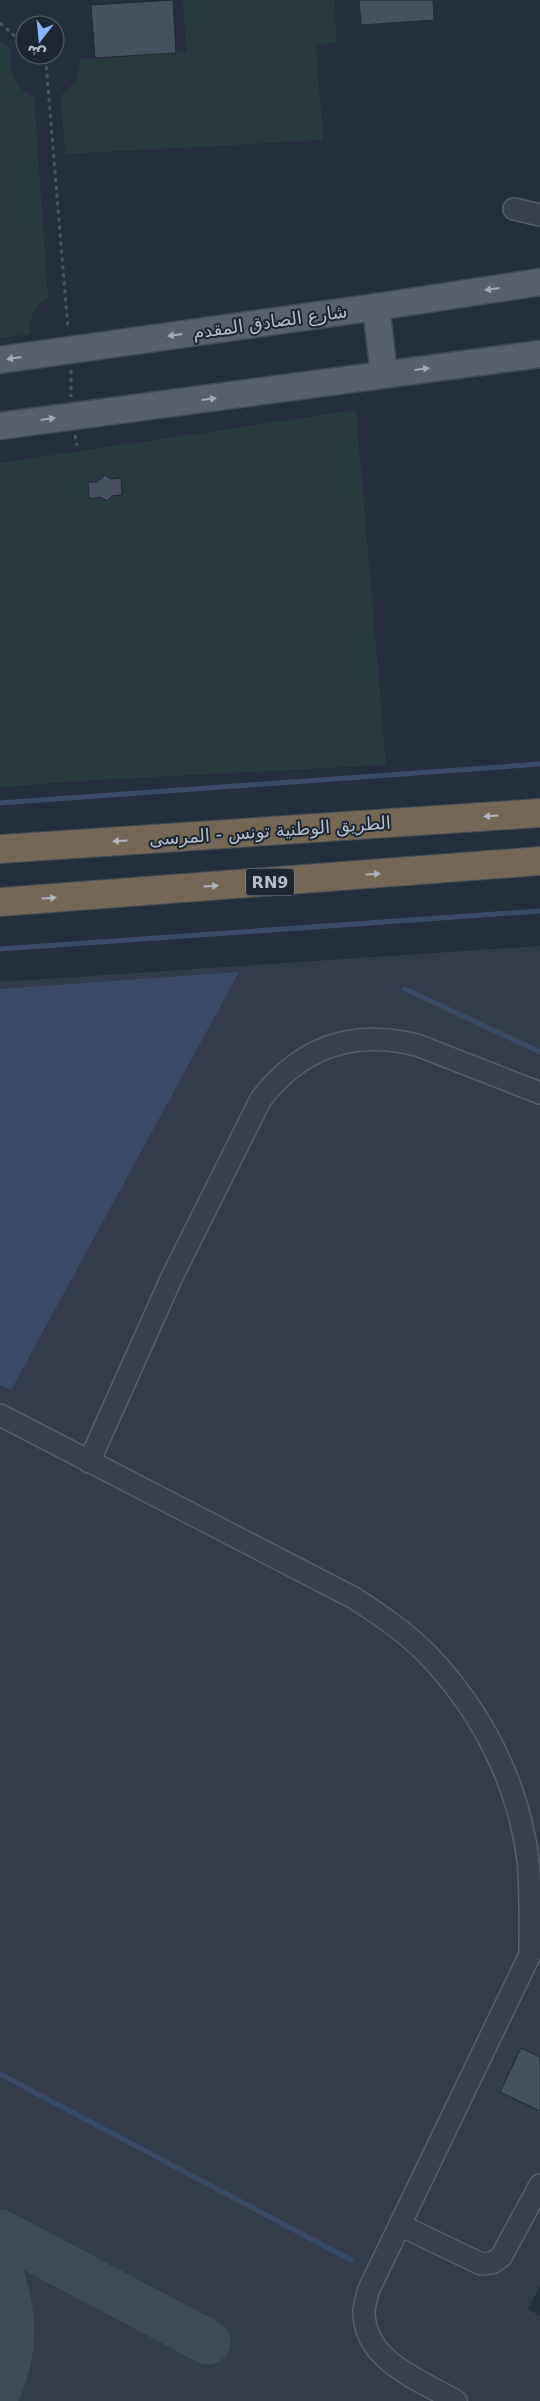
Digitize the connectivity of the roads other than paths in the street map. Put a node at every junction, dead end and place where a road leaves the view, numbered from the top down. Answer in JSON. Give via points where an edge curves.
{"nodes":[{"id":1,"x":514,"y":209,"type":"dead end"},
{"id":2,"x":540,"y":215,"type":"edge"},
{"id":3,"x":540,"y":282,"type":"edge"},
{"id":4,"x":376,"y":307,"type":"junction"},
{"id":5,"x":540,"y":354,"type":"edge"},
{"id":6,"x":0,"y":360,"type":"edge"},
{"id":7,"x":384,"y":374,"type":"junction"},
{"id":8,"x":0,"y":426,"type":"edge"},
{"id":9,"x":540,"y":813,"type":"edge"},
{"id":10,"x":0,"y":849,"type":"edge"},
{"id":11,"x":540,"y":861,"type":"edge"},
{"id":12,"x":0,"y":902,"type":"edge"},
{"id":13,"x":540,"y":1093,"type":"edge"},
{"id":14,"x":0,"y":1415,"type":"edge"},
{"id":15,"x":89,"y":1462,"type":"junction"},
{"id":16,"x":534,"y":1865,"type":"edge"},
{"id":17,"x":540,"y":1933,"type":"edge"},
{"id":18,"x":535,"y":1955,"type":"edge"},
{"id":19,"x":540,"y":2184,"type":"edge"},
{"id":20,"x":400,"y":2225,"type":"junction"},
{"id":21,"x":456,"y":2401,"type":"edge"}],
"edges":[{"from":1,"to":2,"type":"lane"},
{"from":3,"to":4,"type":"main road","name":"شارع الصادق المقدم","one_way":true},
{"from":4,"to":6,"type":"main road","name":"شارع الصادق المقدم","one_way":true},
{"from":4,"to":7,"type":"main road"},
{"from":7,"to":5,"type":"main road","one_way":true},
{"from":8,"to":7,"type":"main road","one_way":true},
{"from":9,"to":10,"type":"highway","name":"الطريق الوطنية تونس - المرسى","one_way":true},
{"from":12,"to":11,"type":"highway","number":"RN9","one_way":true},
{"from":13,"to":15,"type":"lane","via":[[417,1045],[380,1039],[353,1040],[326,1047],[290,1068],[261,1100],[172,1277]]},
{"from":14,"to":15,"type":"lane"},
{"from":15,"to":16,"type":"lane","via":[[354,1598],[393,1624],[428,1655],[459,1690],[489,1738],[505,1771]]},
{"from":16,"to":18,"type":"lane"},
{"from":17,"to":18,"type":"lane"},
{"from":18,"to":20,"type":"lane"},
{"from":19,"to":20,"type":"lane","via":[[501,2257],[492,2263],[481,2264]]},
{"from":20,"to":21,"type":"lane","via":[[369,2290],[363,2311],[366,2333],[377,2352],[394,2366]]}]}
